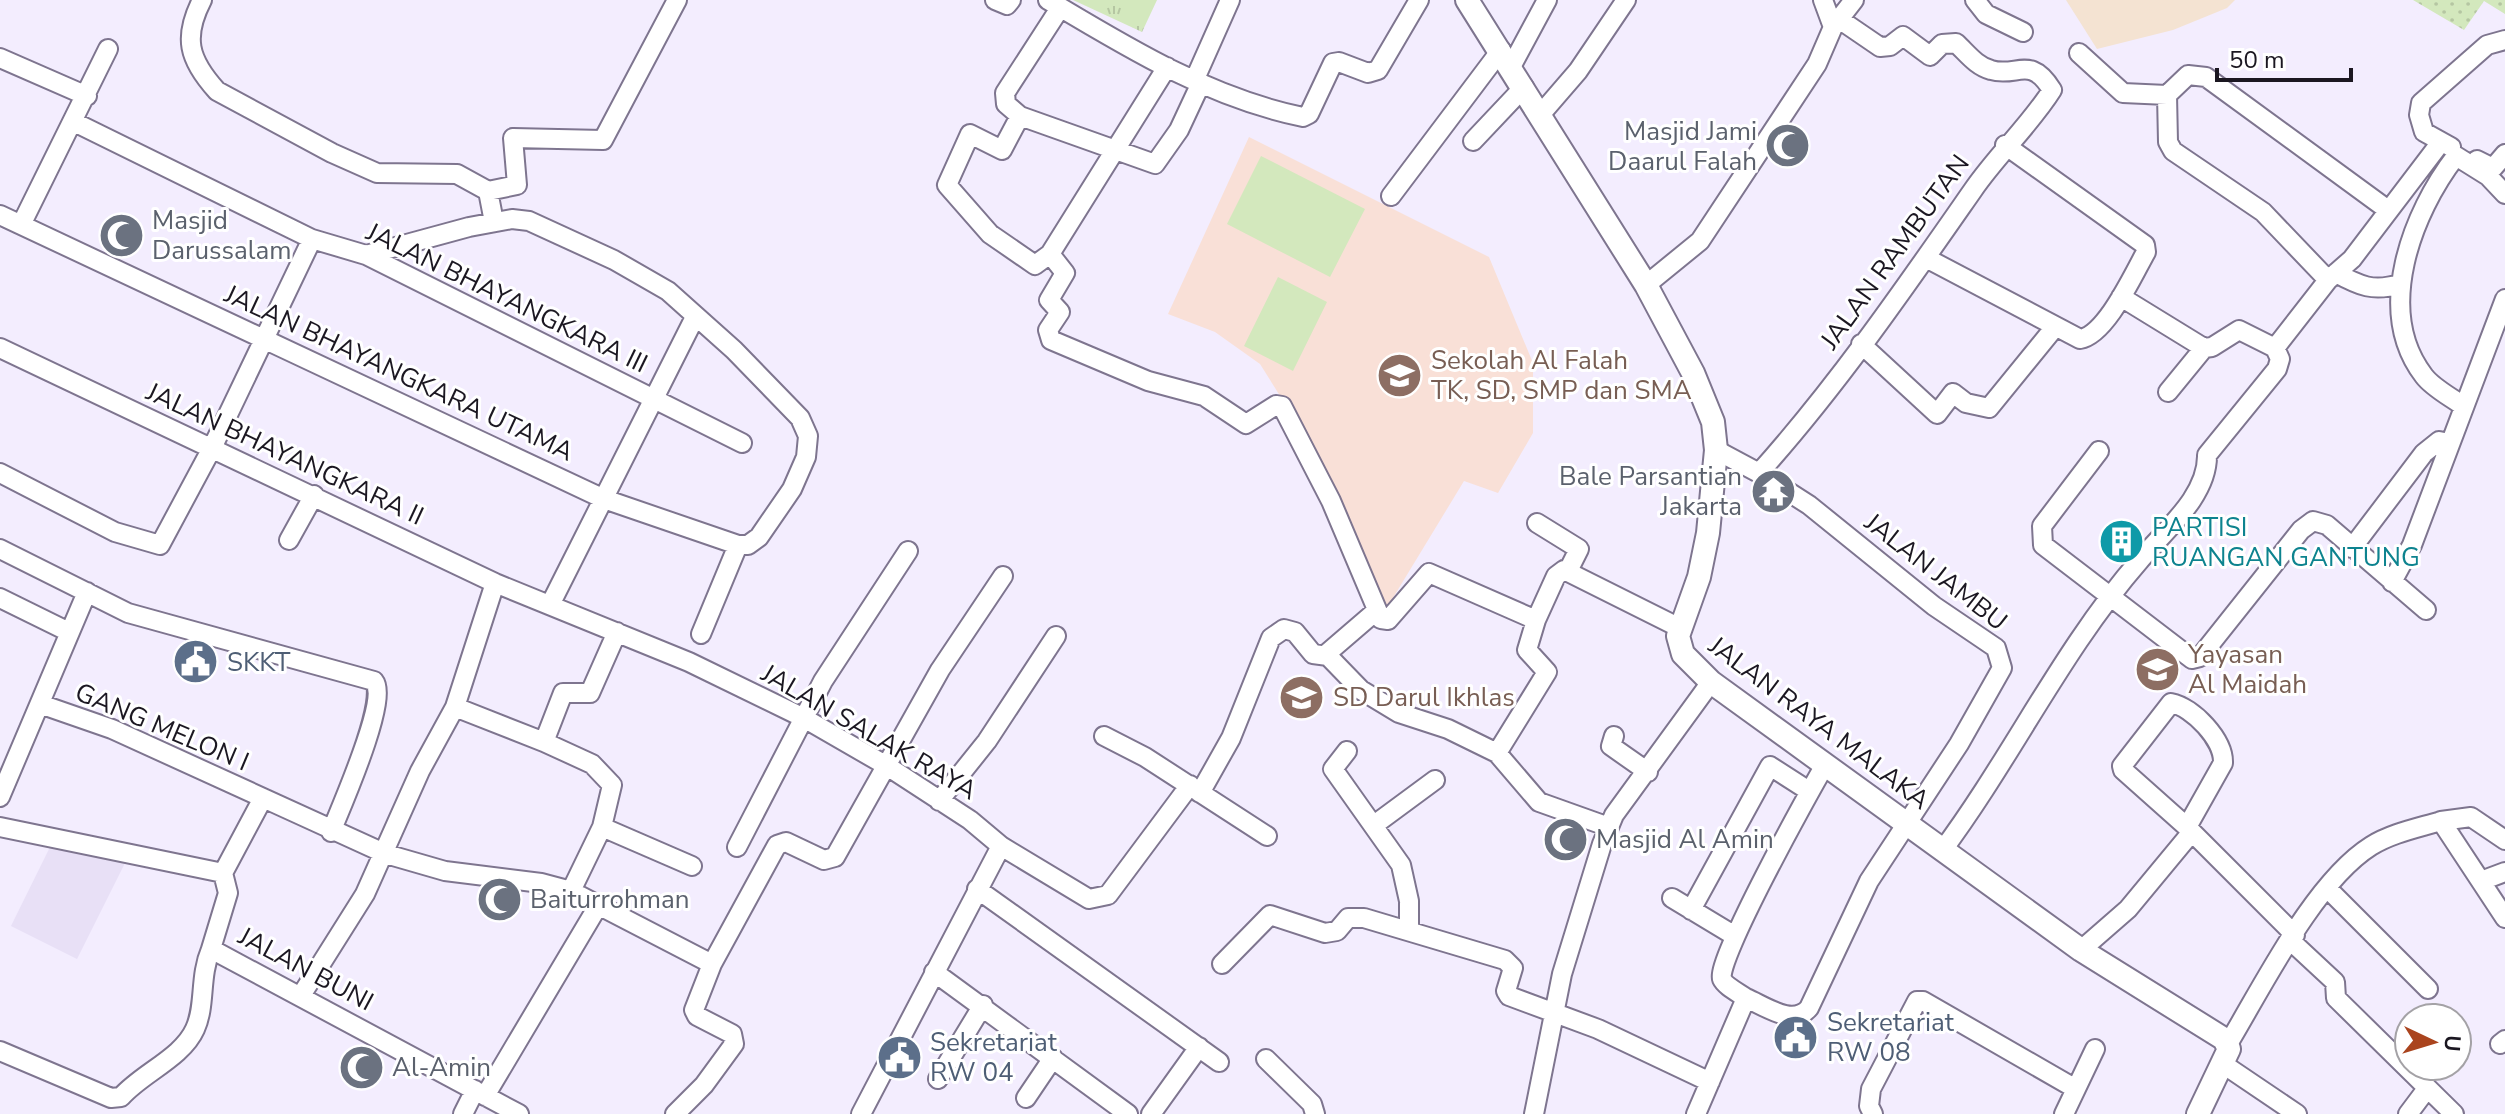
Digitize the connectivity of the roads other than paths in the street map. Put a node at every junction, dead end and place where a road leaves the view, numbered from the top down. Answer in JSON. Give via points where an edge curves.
{"nodes":[{"id":1,"x":202,"y":0,"type":"edge"},
{"id":2,"x":677,"y":0,"type":"edge"},
{"id":3,"x":995,"y":0,"type":"edge"},
{"id":4,"x":1011,"y":0,"type":"edge"},
{"id":5,"x":1230,"y":0,"type":"edge"},
{"id":6,"x":1419,"y":0,"type":"edge"},
{"id":7,"x":1467,"y":0,"type":"edge"},
{"id":8,"x":1547,"y":0,"type":"edge"},
{"id":9,"x":1626,"y":0,"type":"edge"},
{"id":10,"x":1823,"y":0,"type":"edge"},
{"id":11,"x":1854,"y":0,"type":"edge"},
{"id":12,"x":1975,"y":0,"type":"edge"},
{"id":13,"x":1054,"y":4,"type":"edge"},
{"id":14,"x":1836,"y":23,"type":"junction"},
{"id":15,"x":2023,"y":32,"type":"dead end"},
{"id":16,"x":2505,"y":40,"type":"edge"},
{"id":17,"x":108,"y":49,"type":"dead end"},
{"id":18,"x":2079,"y":53,"type":"dead end"},
{"id":19,"x":0,"y":58,"type":"edge"},
{"id":20,"x":1506,"y":59,"type":"junction"},
{"id":21,"x":1167,"y":67,"type":"junction"},
{"id":22,"x":1197,"y":83,"type":"junction"},
{"id":23,"x":1524,"y":87,"type":"junction"},
{"id":24,"x":2167,"y":95,"type":"junction"},
{"id":25,"x":87,"y":96,"type":"junction"},
{"id":26,"x":1540,"y":115,"type":"junction"},
{"id":27,"x":1020,"y":116,"type":"junction"},
{"id":28,"x":74,"y":122,"type":"junction"},
{"id":29,"x":1473,"y":141,"type":"dead end"},
{"id":30,"x":2441,"y":142,"type":"junction"},
{"id":31,"x":2005,"y":145,"type":"junction"},
{"id":32,"x":1115,"y":149,"type":"junction"},
{"id":33,"x":2505,"y":154,"type":"edge"},
{"id":34,"x":488,"y":191,"type":"junction"},
{"id":35,"x":2505,"y":194,"type":"edge"},
{"id":36,"x":1391,"y":196,"type":"dead end"},
{"id":37,"x":2388,"y":210,"type":"junction"},
{"id":38,"x":0,"y":215,"type":"edge"},
{"id":39,"x":494,"y":222,"type":"junction"},
{"id":40,"x":21,"y":225,"type":"junction"},
{"id":41,"x":312,"y":239,"type":"junction"},
{"id":42,"x":1050,"y":254,"type":"junction"},
{"id":43,"x":366,"y":255,"type":"junction"},
{"id":44,"x":1928,"y":259,"type":"junction"},
{"id":45,"x":2332,"y":277,"type":"junction"},
{"id":46,"x":2400,"y":284,"type":"junction"},
{"id":47,"x":1646,"y":285,"type":"junction"},
{"id":48,"x":2121,"y":297,"type":"junction"},
{"id":49,"x":2505,"y":299,"type":"edge"},
{"id":50,"x":695,"y":317,"type":"junction"},
{"id":51,"x":2055,"y":327,"type":"junction"},
{"id":52,"x":263,"y":336,"type":"junction"},
{"id":53,"x":1861,"y":344,"type":"junction"},
{"id":54,"x":0,"y":348,"type":"edge"},
{"id":55,"x":2204,"y":348,"type":"junction"},
{"id":56,"x":2275,"y":348,"type":"junction"},
{"id":57,"x":2168,"y":392,"type":"dead end"},
{"id":58,"x":654,"y":399,"type":"junction"},
{"id":59,"x":2463,"y":406,"type":"junction"},
{"id":60,"x":742,"y":443,"type":"dead end"},
{"id":61,"x":2449,"y":443,"type":"junction"},
{"id":62,"x":212,"y":448,"type":"junction"},
{"id":63,"x":1716,"y":450,"type":"junction"},
{"id":64,"x":2099,"y":451,"type":"dead end"},
{"id":65,"x":0,"y":473,"type":"edge"},
{"id":66,"x":1759,"y":473,"type":"junction"},
{"id":67,"x":314,"y":495,"type":"junction"},
{"id":68,"x":604,"y":499,"type":"junction"},
{"id":69,"x":1537,"y":523,"type":"dead end"},
{"id":70,"x":289,"y":540,"type":"dead end"},
{"id":71,"x":738,"y":545,"type":"junction"},
{"id":72,"x":2352,"y":548,"type":"junction"},
{"id":73,"x":0,"y":549,"type":"edge"},
{"id":74,"x":908,"y":551,"type":"dead end"},
{"id":75,"x":1568,"y":571,"type":"junction"},
{"id":76,"x":1003,"y":576,"type":"dead end"},
{"id":77,"x":2392,"y":582,"type":"junction"},
{"id":78,"x":495,"y":583,"type":"junction"},
{"id":79,"x":87,"y":592,"type":"junction"},
{"id":80,"x":2110,"y":595,"type":"junction"},
{"id":81,"x":0,"y":598,"type":"edge"},
{"id":82,"x":550,"y":605,"type":"junction"},
{"id":83,"x":2426,"y":610,"type":"dead end"},
{"id":84,"x":1375,"y":612,"type":"junction"},
{"id":85,"x":1536,"y":620,"type":"junction"},
{"id":86,"x":1680,"y":628,"type":"junction"},
{"id":87,"x":67,"y":631,"type":"junction"},
{"id":88,"x":617,"y":632,"type":"junction"},
{"id":89,"x":701,"y":634,"type":"dead end"},
{"id":90,"x":1056,"y":636,"type":"dead end"},
{"id":91,"x":1325,"y":655,"type":"junction"},
{"id":92,"x":1711,"y":682,"type":"junction"},
{"id":93,"x":40,"y":704,"type":"junction"},
{"id":94,"x":455,"y":707,"type":"junction"},
{"id":95,"x":802,"y":717,"type":"junction"},
{"id":96,"x":1104,"y":736,"type":"dead end"},
{"id":97,"x":1614,"y":736,"type":"dead end"},
{"id":98,"x":544,"y":742,"type":"junction"},
{"id":99,"x":1347,"y":751,"type":"dead end"},
{"id":100,"x":1497,"y":753,"type":"junction"},
{"id":101,"x":1825,"y":765,"type":"junction"},
{"id":102,"x":887,"y":766,"type":"junction"},
{"id":103,"x":1648,"y":772,"type":"junction"},
{"id":104,"x":1435,"y":780,"type":"dead end"},
{"id":105,"x":1195,"y":789,"type":"junction"},
{"id":106,"x":1809,"y":791,"type":"junction"},
{"id":107,"x":0,"y":797,"type":"edge"},
{"id":108,"x":263,"y":798,"type":"junction"},
{"id":109,"x":939,"y":801,"type":"junction"},
{"id":110,"x":2441,"y":821,"type":"junction"},
{"id":111,"x":1907,"y":824,"type":"junction"},
{"id":112,"x":1374,"y":825,"type":"junction"},
{"id":113,"x":0,"y":827,"type":"edge"},
{"id":114,"x":602,"y":827,"type":"junction"},
{"id":115,"x":1609,"y":827,"type":"junction"},
{"id":116,"x":2189,"y":830,"type":"junction"},
{"id":117,"x":331,"y":832,"type":"junction"},
{"id":118,"x":1267,"y":836,"type":"dead end"},
{"id":119,"x":2505,"y":840,"type":"edge"},
{"id":120,"x":1947,"y":844,"type":"junction"},
{"id":121,"x":1001,"y":846,"type":"junction"},
{"id":122,"x":737,"y":847,"type":"dead end"},
{"id":123,"x":386,"y":854,"type":"junction"},
{"id":124,"x":692,"y":866,"type":"dead end"},
{"id":125,"x":2505,"y":872,"type":"edge"},
{"id":126,"x":223,"y":873,"type":"junction"},
{"id":127,"x":2481,"y":881,"type":"junction"},
{"id":128,"x":2327,"y":888,"type":"junction"},
{"id":129,"x":977,"y":889,"type":"junction"},
{"id":130,"x":571,"y":891,"type":"junction"},
{"id":131,"x":1672,"y":898,"type":"dead end"},
{"id":132,"x":598,"y":906,"type":"junction"},
{"id":133,"x":1691,"y":910,"type":"junction"},
{"id":134,"x":2505,"y":918,"type":"edge"},
{"id":135,"x":1409,"y":930,"type":"junction"},
{"id":136,"x":1735,"y":936,"type":"junction"},
{"id":137,"x":2293,"y":938,"type":"junction"},
{"id":138,"x":211,"y":949,"type":"junction"},
{"id":139,"x":2081,"y":950,"type":"junction"},
{"id":140,"x":712,"y":964,"type":"junction"},
{"id":141,"x":1222,"y":964,"type":"dead end"},
{"id":142,"x":934,"y":972,"type":"junction"},
{"id":143,"x":2428,"y":989,"type":"dead end"},
{"id":144,"x":302,"y":994,"type":"junction"},
{"id":145,"x":1746,"y":998,"type":"junction"},
{"id":146,"x":983,"y":1005,"type":"junction"},
{"id":147,"x":1554,"y":1013,"type":"junction"},
{"id":148,"x":1199,"y":1047,"type":"junction"},
{"id":149,"x":2095,"y":1049,"type":"dead end"},
{"id":150,"x":0,"y":1051,"type":"edge"},
{"id":151,"x":2225,"y":1054,"type":"junction"},
{"id":152,"x":1053,"y":1058,"type":"junction"},
{"id":153,"x":1266,"y":1059,"type":"dead end"},
{"id":154,"x":1219,"y":1062,"type":"dead end"},
{"id":155,"x":938,"y":1079,"type":"dead end"},
{"id":156,"x":1710,"y":1082,"type":"junction"},
{"id":157,"x":2076,"y":1089,"type":"junction"},
{"id":158,"x":2426,"y":1090,"type":"junction"},
{"id":159,"x":480,"y":1093,"type":"junction"},
{"id":160,"x":1026,"y":1098,"type":"dead end"},
{"id":161,"x":463,"y":1114,"type":"edge"},
{"id":162,"x":519,"y":1114,"type":"edge"},
{"id":163,"x":675,"y":1114,"type":"edge"},
{"id":164,"x":861,"y":1114,"type":"edge"},
{"id":165,"x":1128,"y":1114,"type":"edge"},
{"id":166,"x":1151,"y":1114,"type":"edge"},
{"id":167,"x":1315,"y":1114,"type":"edge"},
{"id":168,"x":1534,"y":1114,"type":"edge"},
{"id":169,"x":1696,"y":1114,"type":"edge"},
{"id":170,"x":1873,"y":1114,"type":"edge"},
{"id":171,"x":2064,"y":1114,"type":"edge"},
{"id":172,"x":2198,"y":1114,"type":"edge"},
{"id":173,"x":2297,"y":1114,"type":"edge"},
{"id":174,"x":2408,"y":1114,"type":"edge"},
{"id":175,"x":2454,"y":1114,"type":"edge"}],
"edges":[{"from":1,"to":34,"type":"street","via":[[190,23],[190,44],[206,80],[217,91],[377,173],[457,174]]},
{"from":2,"to":34,"type":"street","via":[[603,140],[513,138],[517,185]]},
{"from":3,"to":4,"type":"street","via":[[1005,5]]},
{"from":5,"to":22,"type":"street"},
{"from":6,"to":22,"type":"street","via":[[1378,70],[1368,73],[1333,63],[1307,116],[1268,110]]},
{"from":7,"to":20,"type":"street","name":"JALAN RAYA MALAKA"},
{"from":8,"to":20,"type":"street"},
{"from":9,"to":26,"type":"street","via":[[1578,71]]},
{"from":10,"to":14,"type":"street"},
{"from":11,"to":14,"type":"street"},
{"from":12,"to":15,"type":"street","via":[[1986,14]]},
{"from":13,"to":21,"type":"street"},
{"from":13,"to":27,"type":"street","via":[[1005,93],[1006,104]]},
{"from":14,"to":31,"type":"street","name":"JALAN RAMBUTAN","via":[[1880,47],[1903,36],[1930,56],[1942,44],[1956,43],[1981,66],[2000,72],[2030,69],[2052,87],[2051,92]]},
{"from":14,"to":47,"type":"street","via":[[1817,64],[1700,241]]},
{"from":16,"to":30,"type":"street","via":[[2487,45],[2421,103],[2424,132]]},
{"from":17,"to":25,"type":"street"},
{"from":18,"to":24,"type":"street","via":[[2123,93]]},
{"from":19,"to":25,"type":"street"},
{"from":20,"to":23,"type":"street","name":"JALAN RAYA MALAKA"},
{"from":20,"to":36,"type":"street"},
{"from":21,"to":22,"type":"street"},
{"from":21,"to":32,"type":"street"},
{"from":22,"to":32,"type":"street","via":[[1158,163]]},
{"from":23,"to":26,"type":"street","name":"JALAN RAYA MALAKA"},
{"from":23,"to":29,"type":"street"},
{"from":24,"to":37,"type":"street","via":[[2188,75],[2206,77]]},
{"from":24,"to":45,"type":"street","via":[[2168,142],[2173,151],[2263,212]]},
{"from":25,"to":28,"type":"street"},
{"from":26,"to":47,"type":"street","name":"JALAN RAYA MALAKA"},
{"from":27,"to":32,"type":"street"},
{"from":27,"to":42,"type":"street","via":[[1002,150],[970,134],[947,185],[990,234],[1030,263]]},
{"from":28,"to":40,"type":"street"},
{"from":28,"to":41,"type":"street","name":"JALAN BHAYANGKARA III"},
{"from":30,"to":33,"type":"street","via":[[2493,168]]},
{"from":30,"to":37,"type":"street"},
{"from":31,"to":44,"type":"street","name":"JALAN RAMBUTAN"},
{"from":31,"to":48,"type":"street","via":[[2145,245]]},
{"from":32,"to":42,"type":"street"},
{"from":34,"to":39,"type":"street"},
{"from":35,"to":46,"type":"street","via":[[2456,156],[2426,206]]},
{"from":37,"to":45,"type":"street"},
{"from":38,"to":40,"type":"street","name":"JALAN BHAYANGKARA UTAMA"},
{"from":39,"to":43,"type":"street"},
{"from":39,"to":50,"type":"street","via":[[529,221],[571,238],[649,277]]},
{"from":40,"to":52,"type":"street","name":"JALAN BHAYANGKARA UTAMA"},
{"from":41,"to":43,"type":"street","name":"JALAN BHAYANGKARA III"},
{"from":41,"to":52,"type":"street"},
{"from":42,"to":84,"type":"street","via":[[1065,273],[1049,300],[1060,312],[1048,330],[1051,340],[1148,381],[1204,396],[1246,424],[1282,406],[1331,501]]},
{"from":43,"to":58,"type":"street","name":"JALAN BHAYANGKARA III"},
{"from":44,"to":51,"type":"street"},
{"from":44,"to":53,"type":"street","name":"JALAN RAMBUTAN"},
{"from":45,"to":46,"type":"street","via":[[2368,289]]},
{"from":45,"to":56,"type":"street"},
{"from":46,"to":59,"type":"street","via":[[2414,359],[2428,380]]},
{"from":47,"to":63,"type":"street","name":"JALAN RAYA MALAKA","via":[[1704,399]]},
{"from":48,"to":51,"type":"street","via":[[2086,339]]},
{"from":48,"to":55,"type":"street"},
{"from":49,"to":59,"type":"street"},
{"from":50,"to":58,"type":"street"},
{"from":50,"to":71,"type":"street","via":[[800,418],[808,436],[806,457],[792,489],[759,537]]},
{"from":51,"to":53,"type":"street","via":[[1989,408],[1966,403],[1953,393],[1937,414]]},
{"from":52,"to":62,"type":"street"},
{"from":52,"to":68,"type":"street","name":"JALAN BHAYANGKARA UTAMA"},
{"from":53,"to":66,"type":"street","name":"JALAN RAMBUTAN"},
{"from":54,"to":62,"type":"street","name":"JALAN BHAYANGKARA II"},
{"from":55,"to":56,"type":"street","via":[[2234,329]]},
{"from":55,"to":57,"type":"street"},
{"from":56,"to":80,"type":"street","via":[[2277,369],[2207,455],[2208,470],[2194,497]]},
{"from":58,"to":60,"type":"street","name":"JALAN BHAYANGKARA III"},
{"from":58,"to":68,"type":"street"},
{"from":59,"to":61,"type":"street"},
{"from":61,"to":72,"type":"street","via":[[2439,441],[2424,453]]},
{"from":61,"to":77,"type":"street","via":[[2412,545]]},
{"from":62,"to":65,"type":"street","via":[[165,541],[154,546],[115,532]]},
{"from":62,"to":67,"type":"street","name":"JALAN BHAYANGKARA II"},
{"from":63,"to":66,"type":"street"},
{"from":63,"to":86,"type":"street","name":"JALAN RAYA MALAKA","via":[[1708,533]]},
{"from":64,"to":80,"type":"street","via":[[2042,526],[2040,538],[2047,549]]},
{"from":66,"to":111,"type":"street","name":"JALAN JAMBU","via":[[1809,505],[2000,655],[1996,681]]},
{"from":67,"to":70,"type":"street"},
{"from":67,"to":78,"type":"street","name":"JALAN BHAYANGKARA II"},
{"from":68,"to":71,"type":"street","name":"JALAN BHAYANGKARA UTAMA"},
{"from":68,"to":82,"type":"street"},
{"from":69,"to":75,"type":"street","via":[[1579,549]]},
{"from":71,"to":89,"type":"street"},
{"from":72,"to":77,"type":"street"},
{"from":72,"to":80,"type":"street","via":[[2327,525],[2313,521],[2196,660]]},
{"from":73,"to":79,"type":"street"},
{"from":74,"to":95,"type":"street"},
{"from":75,"to":85,"type":"street","via":[[1556,576]]},
{"from":75,"to":86,"type":"street"},
{"from":76,"to":102,"type":"street","via":[[971,619]]},
{"from":77,"to":83,"type":"street"},
{"from":78,"to":82,"type":"street","name":"JALAN BHAYANGKARA II"},
{"from":78,"to":94,"type":"street"},
{"from":79,"to":87,"type":"street"},
{"from":79,"to":117,"type":"street","via":[[161,625],[374,681],[378,686],[368,733]]},
{"from":80,"to":120,"type":"street"},
{"from":81,"to":87,"type":"street"},
{"from":82,"to":88,"type":"street","name":"JALAN SALAK RAYA"},
{"from":84,"to":85,"type":"street","via":[[1388,620],[1429,573]]},
{"from":84,"to":91,"type":"street"},
{"from":85,"to":100,"type":"street","via":[[1527,650],[1547,672]]},
{"from":86,"to":92,"type":"street","name":"JALAN RAYA MALAKA","via":[[1683,654]]},
{"from":87,"to":93,"type":"street"},
{"from":88,"to":95,"type":"street","name":"JALAN SALAK RAYA"},
{"from":88,"to":98,"type":"street","via":[[590,693],[563,693]]},
{"from":90,"to":109,"type":"street","via":[[987,741]]},
{"from":91,"to":100,"type":"street","via":[[1361,690],[1399,713]]},
{"from":91,"to":105,"type":"street","via":[[1313,654],[1291,630],[1271,638],[1231,738]]},
{"from":92,"to":101,"type":"street","name":"JALAN RAYA MALAKA"},
{"from":92,"to":103,"type":"street"},
{"from":93,"to":107,"type":"street"},
{"from":93,"to":108,"type":"street","name":"GANG MELON I","via":[[112,729]]},
{"from":94,"to":98,"type":"street"},
{"from":94,"to":123,"type":"street","via":[[420,771]]},
{"from":95,"to":102,"type":"street","name":"JALAN SALAK RAYA"},
{"from":95,"to":122,"type":"street"},
{"from":96,"to":105,"type":"street"},
{"from":97,"to":103,"type":"street","via":[[1611,746]]},
{"from":98,"to":114,"type":"street","via":[[608,777],[613,794]]},
{"from":99,"to":112,"type":"street","via":[[1333,769]]},
{"from":100,"to":115,"type":"street","via":[[1539,802]]},
{"from":101,"to":106,"type":"street"},
{"from":101,"to":111,"type":"street","name":"JALAN RAYA MALAKA"},
{"from":102,"to":109,"type":"street","name":"JALAN SALAK RAYA"},
{"from":102,"to":140,"type":"street","via":[[831,860],[786,842],[777,845]]},
{"from":103,"to":115,"type":"street"},
{"from":104,"to":112,"type":"street"},
{"from":105,"to":118,"type":"street"},
{"from":105,"to":121,"type":"street","name":"JALAN SALAK RAYA","via":[[1108,895],[1099,899],[1078,895]]},
{"from":106,"to":133,"type":"street","via":[[1770,766]]},
{"from":106,"to":136,"type":"street"},
{"from":108,"to":117,"type":"street","name":"GANG MELON I"},
{"from":108,"to":126,"type":"street"},
{"from":109,"to":121,"type":"street","name":"JALAN SALAK RAYA"},
{"from":110,"to":119,"type":"street","via":[[2471,817]]},
{"from":110,"to":127,"type":"street"},
{"from":110,"to":128,"type":"street","via":[[2373,845]]},
{"from":111,"to":120,"type":"street","name":"JALAN RAYA MALAKA"},
{"from":111,"to":145,"type":"street","via":[[1869,881],[1802,1016],[1794,1018]]},
{"from":112,"to":135,"type":"street","via":[[1401,865]]},
{"from":113,"to":126,"type":"street"},
{"from":114,"to":124,"type":"street"},
{"from":114,"to":130,"type":"street"},
{"from":115,"to":147,"type":"street"},
{"from":116,"to":116,"type":"street","via":[[2122,768],[2171,703],[2210,731],[2223,754]]},
{"from":116,"to":137,"type":"street"},
{"from":116,"to":139,"type":"street","via":[[2128,909]]},
{"from":117,"to":123,"type":"street","name":"GANG MELON I"},
{"from":120,"to":139,"type":"street","name":"JALAN RAYA MALAKA"},
{"from":121,"to":129,"type":"street"},
{"from":123,"to":130,"type":"street","name":"GANG MELON I","via":[[445,871]]},
{"from":123,"to":144,"type":"street","via":[[339,941]]},
{"from":125,"to":127,"type":"street"},
{"from":126,"to":138,"type":"street","name":"JALAN BUNI","via":[[228,893]]},
{"from":127,"to":134,"type":"street"},
{"from":128,"to":137,"type":"street"},
{"from":128,"to":143,"type":"street"},
{"from":129,"to":142,"type":"street"},
{"from":129,"to":148,"type":"street"},
{"from":130,"to":132,"type":"street","name":"GANG MELON I"},
{"from":131,"to":133,"type":"street"},
{"from":132,"to":140,"type":"street","name":"GANG MELON I"},
{"from":132,"to":159,"type":"street"},
{"from":133,"to":136,"type":"street"},
{"from":135,"to":141,"type":"street","via":[[1353,918],[1325,933],[1270,915]]},
{"from":135,"to":147,"type":"street","via":[[1505,960],[1513,968],[1507,994]]},
{"from":136,"to":145,"type":"street","via":[[1721,974]]},
{"from":137,"to":151,"type":"street"},
{"from":137,"to":158,"type":"street","via":[[2335,982],[2336,998]]},
{"from":138,"to":144,"type":"street","name":"JALAN BUNI"},
{"from":138,"to":150,"type":"street","via":[[189,1039],[121,1097],[111,1098]]},
{"from":139,"to":151,"type":"street","name":"JALAN RAYA MALAKA"},
{"from":140,"to":163,"type":"street","via":[[695,1013],[732,1034],[734,1044]]},
{"from":142,"to":146,"type":"street"},
{"from":142,"to":164,"type":"street"},
{"from":144,"to":159,"type":"street","name":"JALAN BUNI"},
{"from":145,"to":156,"type":"street"},
{"from":146,"to":152,"type":"street"},
{"from":146,"to":155,"type":"street"},
{"from":147,"to":156,"type":"street"},
{"from":147,"to":168,"type":"street"},
{"from":148,"to":154,"type":"street"},
{"from":148,"to":166,"type":"street"},
{"from":149,"to":157,"type":"street"},
{"from":151,"to":172,"type":"street"},
{"from":151,"to":173,"type":"street"},
{"from":152,"to":160,"type":"street"},
{"from":152,"to":165,"type":"street"},
{"from":153,"to":167,"type":"street","via":[[1312,1104]]},
{"from":156,"to":169,"type":"street"},
{"from":157,"to":170,"type":"street","via":[[1917,1001],[1871,1089]]},
{"from":157,"to":171,"type":"street"},
{"from":158,"to":174,"type":"street"},
{"from":158,"to":175,"type":"street"},
{"from":159,"to":161,"type":"street"},
{"from":159,"to":162,"type":"street","name":"JALAN BUNI"}]}
